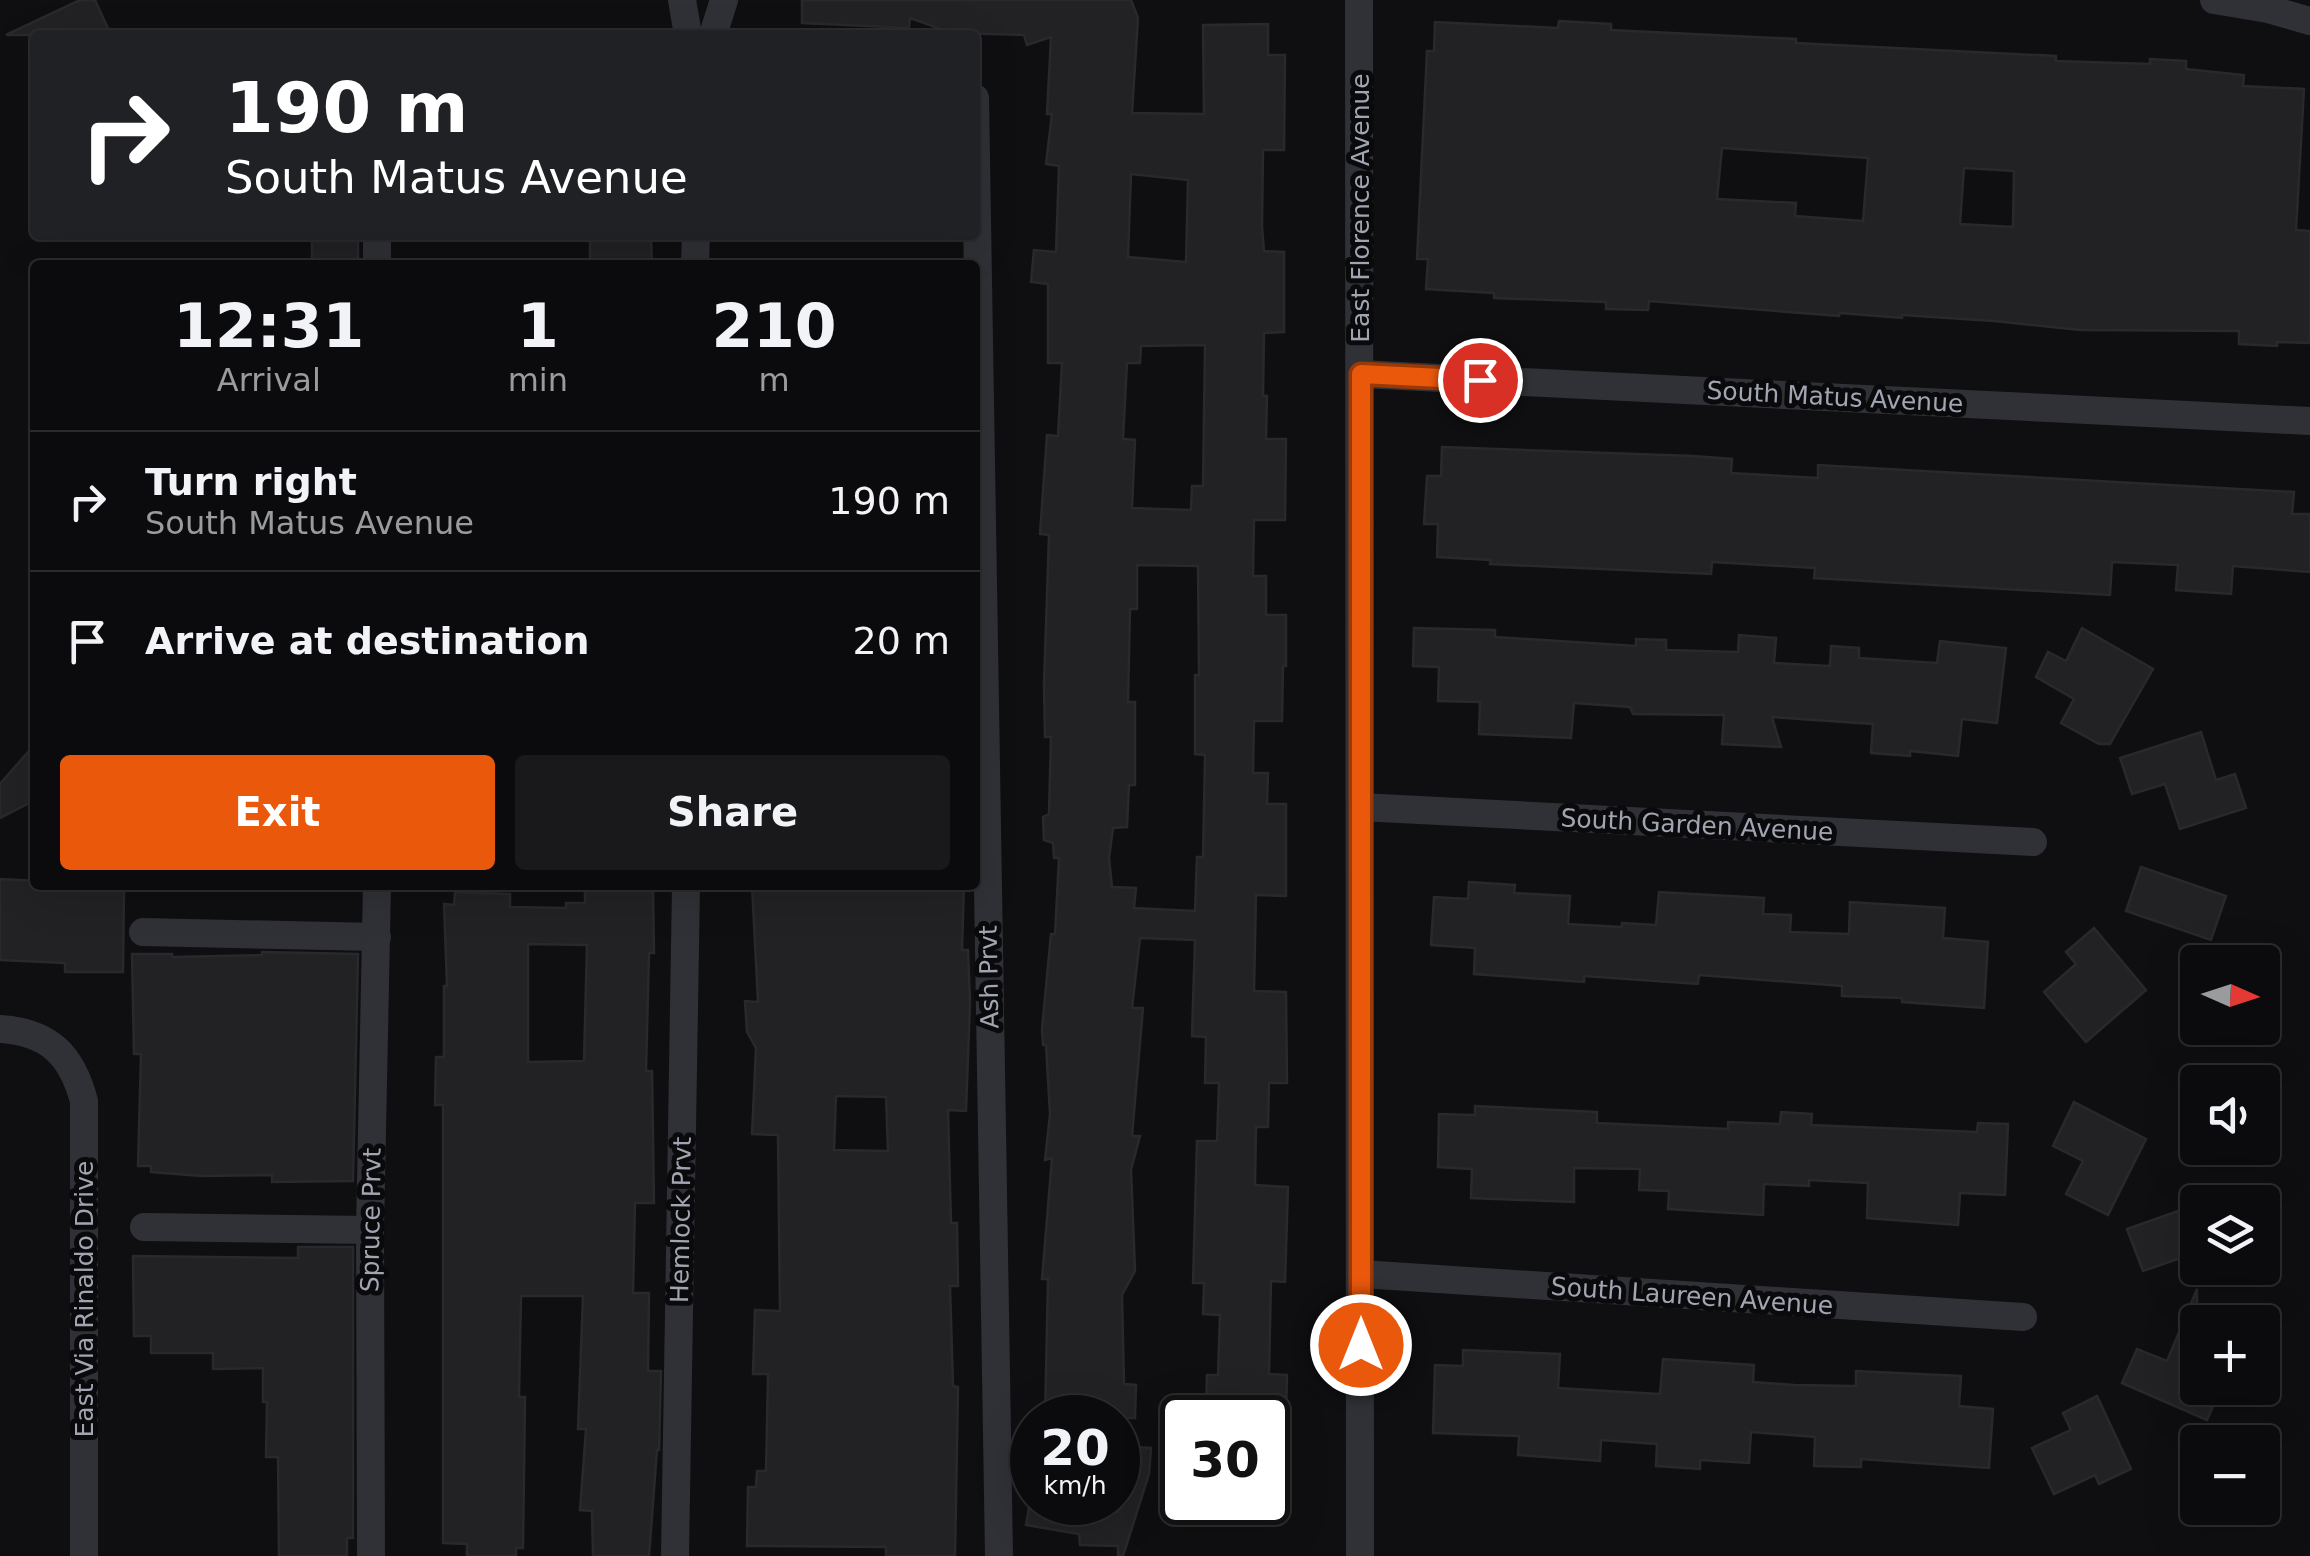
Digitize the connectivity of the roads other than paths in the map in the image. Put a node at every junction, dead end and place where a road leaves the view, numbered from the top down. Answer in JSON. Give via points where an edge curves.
{"nodes":[{"id":1,"x":682,"y":0,"type":"edge"},
{"id":2,"x":724,"y":0,"type":"edge"},
{"id":3,"x":1359,"y":0,"type":"edge"},
{"id":4,"x":2214,"y":0,"type":"edge"},
{"id":5,"x":2310,"y":21,"type":"edge"},
{"id":6,"x":687,"y":30,"type":"edge"},
{"id":7,"x":715,"y":30,"type":"edge"},
{"id":8,"x":1361,"y":374,"type":"junction"},
{"id":9,"x":980,"y":402,"type":"edge"},
{"id":10,"x":2310,"y":420,"type":"edge"},
{"id":11,"x":1362,"y":807,"type":"junction"},
{"id":12,"x":2033,"y":842,"type":"dead end"},
{"id":13,"x":377,"y":890,"type":"edge"},
{"id":14,"x":686,"y":890,"type":"edge"},
{"id":15,"x":143,"y":932,"type":"dead end"},
{"id":16,"x":377,"y":937,"type":"junction"},
{"id":17,"x":0,"y":1029,"type":"edge"},
{"id":18,"x":144,"y":1226,"type":"dead end"},
{"id":19,"x":370,"y":1230,"type":"junction"},
{"id":20,"x":1362,"y":1274,"type":"junction"},
{"id":21,"x":2023,"y":1317,"type":"dead end"},
{"id":22,"x":84,"y":1556,"type":"edge"},
{"id":23,"x":371,"y":1556,"type":"edge"},
{"id":24,"x":676,"y":1556,"type":"edge"},
{"id":25,"x":999,"y":1556,"type":"edge"},
{"id":26,"x":1360,"y":1556,"type":"edge"}],
"edges":[{"from":1,"to":6,"type":"street"},
{"from":2,"to":7,"type":"street"},
{"from":3,"to":8,"type":"street","name":"East Florence Avenue"},
{"from":4,"to":5,"type":"street"},
{"from":8,"to":10,"type":"street","name":"South Matus Avenue"},
{"from":8,"to":11,"type":"street","name":"East Florence Avenue"},
{"from":9,"to":25,"type":"street","name":"Ash Prvt"},
{"from":11,"to":12,"type":"street","name":"South Garden Avenue"},
{"from":11,"to":20,"type":"street","name":"East Florence Avenue"},
{"from":13,"to":16,"type":"street","name":"Spruce Prvt"},
{"from":14,"to":24,"type":"street","name":"Hemlock Prvt"},
{"from":15,"to":16,"type":"street"},
{"from":16,"to":19,"type":"street","name":"Spruce Prvt"},
{"from":17,"to":22,"type":"street","name":"East Via Rinaldo Drive","via":[[58,1049],[76,1072],[84,1102]]},
{"from":18,"to":19,"type":"street"},
{"from":19,"to":23,"type":"street","name":"Spruce Prvt"},
{"from":20,"to":21,"type":"street","name":"South Laureen Avenue"},
{"from":20,"to":26,"type":"street","name":"East Florence Avenue"}]}
